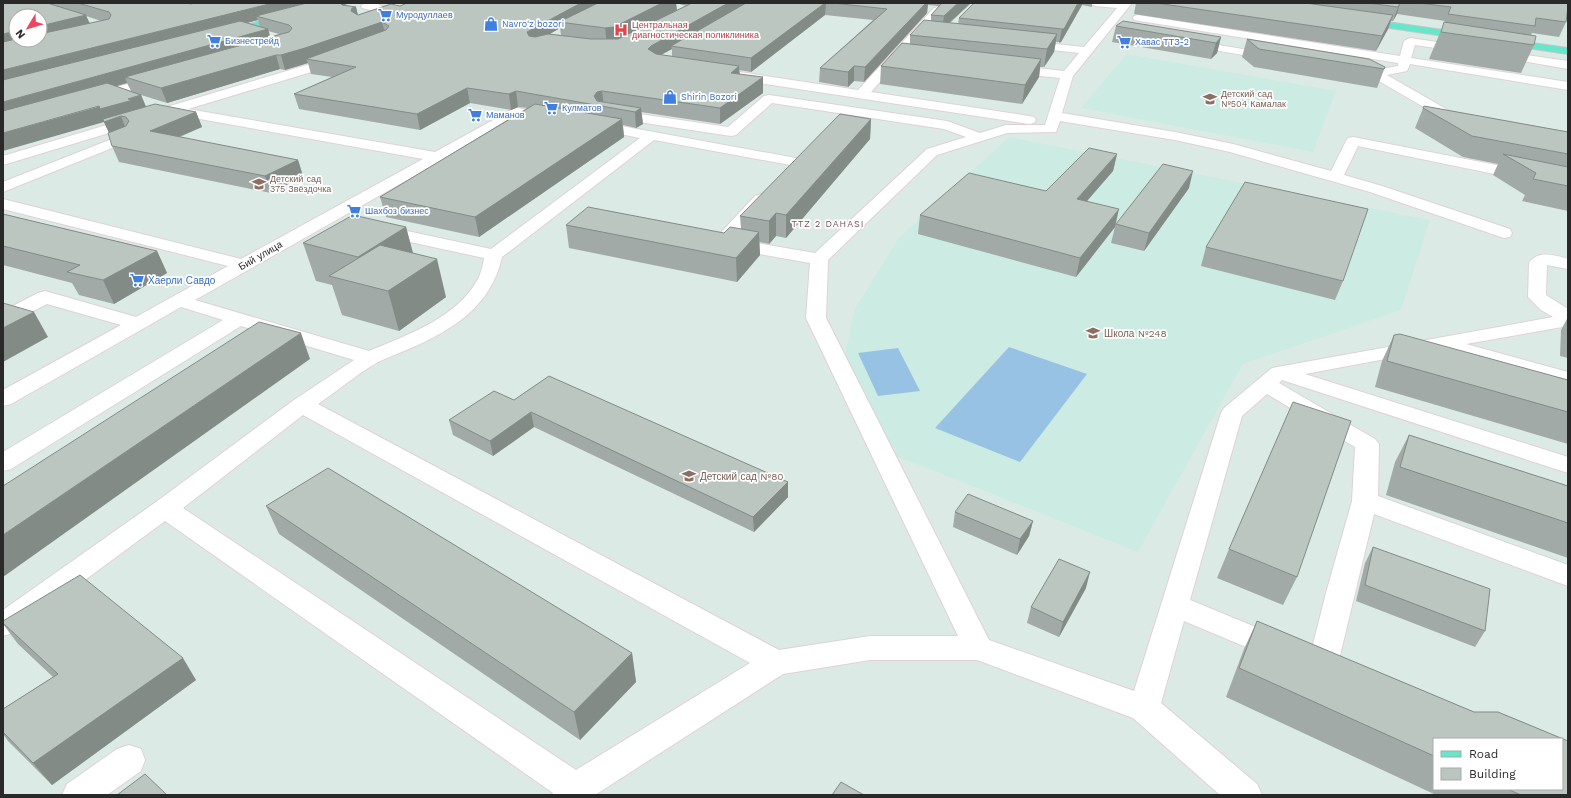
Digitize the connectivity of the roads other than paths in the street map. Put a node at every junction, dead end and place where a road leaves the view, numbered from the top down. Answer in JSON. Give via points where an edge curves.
{"nodes":[{"id":1,"x":376,"y":3,"type":"edge"},
{"id":2,"x":1095,"y":3,"type":"edge"},
{"id":3,"x":1125,"y":5,"type":"edge"},
{"id":4,"x":923,"y":8,"type":"edge"},
{"id":5,"x":353,"y":10,"type":"edge"},
{"id":6,"x":1349,"y":17,"type":"edge"},
{"id":7,"x":1138,"y":18,"type":"dead end"},
{"id":8,"x":245,"y":28,"type":"junction"},
{"id":9,"x":918,"y":31,"type":"junction"},
{"id":10,"x":932,"y":33,"type":"edge"},
{"id":11,"x":267,"y":35,"type":"edge"},
{"id":12,"x":216,"y":36,"type":"edge"},
{"id":13,"x":1482,"y":36,"type":"edge"},
{"id":14,"x":1175,"y":41,"type":"edge"},
{"id":15,"x":1017,"y":43,"type":"edge"},
{"id":16,"x":1568,"y":47,"type":"edge"},
{"id":17,"x":1087,"y":51,"type":"junction"},
{"id":18,"x":1568,"y":51,"type":"edge"},
{"id":19,"x":349,"y":54,"type":"edge"},
{"id":20,"x":897,"y":55,"type":"junction"},
{"id":21,"x":912,"y":57,"type":"edge"},
{"id":22,"x":1283,"y":59,"type":"edge"},
{"id":23,"x":1404,"y":61,"type":"junction"},
{"id":24,"x":1568,"y":65,"type":"edge"},
{"id":25,"x":997,"y":67,"type":"edge"},
{"id":26,"x":1345,"y":69,"type":"edge"},
{"id":27,"x":718,"y":72,"type":"edge"},
{"id":28,"x":1376,"y":74,"type":"junction"},
{"id":29,"x":1067,"y":76,"type":"junction"},
{"id":30,"x":168,"y":77,"type":"edge"},
{"id":31,"x":1568,"y":86,"type":"edge"},
{"id":32,"x":114,"y":92,"type":"junction"},
{"id":33,"x":862,"y":94,"type":"junction"},
{"id":34,"x":137,"y":99,"type":"edge"},
{"id":35,"x":85,"y":100,"type":"edge"},
{"id":36,"x":150,"y":104,"type":"edge"},
{"id":37,"x":170,"y":110,"type":"junction"},
{"id":38,"x":599,"y":112,"type":"edge"},
{"id":39,"x":186,"y":113,"type":"junction"},
{"id":40,"x":563,"y":120,"type":"edge"},
{"id":41,"x":1054,"y":120,"type":"junction"},
{"id":42,"x":578,"y":122,"type":"edge"},
{"id":43,"x":1471,"y":122,"type":"edge"},
{"id":44,"x":651,"y":136,"type":"junction"},
{"id":45,"x":979,"y":137,"type":"junction"},
{"id":46,"x":436,"y":157,"type":"junction"},
{"id":47,"x":3,"y":161,"type":"edge"},
{"id":48,"x":785,"y":174,"type":"edge"},
{"id":49,"x":1336,"y":178,"type":"junction"},
{"id":50,"x":1568,"y":184,"type":"edge"},
{"id":51,"x":3,"y":186,"type":"edge"},
{"id":52,"x":769,"y":191,"type":"edge"},
{"id":53,"x":3,"y":204,"type":"edge"},
{"id":54,"x":325,"y":218,"type":"junction"},
{"id":55,"x":1504,"y":233,"type":"dead end"},
{"id":56,"x":494,"y":255,"type":"junction"},
{"id":57,"x":819,"y":259,"type":"junction"},
{"id":58,"x":1568,"y":264,"type":"edge"},
{"id":59,"x":243,"y":265,"type":"junction"},
{"id":60,"x":180,"y":301,"type":"junction"},
{"id":61,"x":1568,"y":317,"type":"edge"},
{"id":62,"x":240,"y":318,"type":"junction"},
{"id":63,"x":3,"y":319,"type":"edge"},
{"id":64,"x":1568,"y":320,"type":"edge"},
{"id":65,"x":139,"y":324,"type":"junction"},
{"id":66,"x":1439,"y":343,"type":"junction"},
{"id":67,"x":370,"y":358,"type":"junction"},
{"id":68,"x":1272,"y":378,"type":"junction"},
{"id":69,"x":1568,"y":379,"type":"edge"},
{"id":70,"x":3,"y":399,"type":"edge"},
{"id":71,"x":302,"y":406,"type":"junction"},
{"id":72,"x":3,"y":463,"type":"edge"},
{"id":73,"x":1568,"y":465,"type":"edge"},
{"id":74,"x":1366,"y":502,"type":"junction"},
{"id":75,"x":165,"y":508,"type":"junction"},
{"id":76,"x":1568,"y":576,"type":"edge"},
{"id":77,"x":1174,"y":605,"type":"junction"},
{"id":78,"x":3,"y":625,"type":"edge"},
{"id":79,"x":978,"y":648,"type":"junction"},
{"id":80,"x":776,"y":663,"type":"junction"},
{"id":81,"x":1144,"y":708,"type":"junction"},
{"id":82,"x":129,"y":760,"type":"dead end"},
{"id":83,"x":572,"y":792,"type":"edge"},
{"id":84,"x":79,"y":795,"type":"edge"},
{"id":85,"x":1245,"y":795,"type":"edge"}],
"edges":[{"from":1,"to":5,"type":"street"},
{"from":2,"to":3,"type":"street"},
{"from":3,"to":17,"type":"street","via":[[1113,31]]},
{"from":4,"to":9,"type":"street","via":[[938,10]]},
{"from":5,"to":5,"type":"street","via":[[377,19],[396,12]]},
{"from":5,"to":8,"type":"main road"},
{"from":6,"to":13,"type":"main road"},
{"from":7,"to":23,"type":"street"},
{"from":8,"to":11,"type":"street"},
{"from":8,"to":12,"type":"main road"},
{"from":9,"to":10,"type":"street"},
{"from":9,"to":20,"type":"street"},
{"from":14,"to":22,"type":"street"},
{"from":15,"to":17,"type":"street"},
{"from":16,"to":18,"type":"main road","via":[[1498,39]]},
{"from":17,"to":29,"type":"street"},
{"from":19,"to":37,"type":"street"},
{"from":20,"to":21,"type":"street"},
{"from":20,"to":33,"type":"street"},
{"from":23,"to":24,"type":"street","via":[[1410,40]]},
{"from":23,"to":28,"type":"street","via":[[1403,68]]},
{"from":23,"to":31,"type":"street"},
{"from":25,"to":29,"type":"street"},
{"from":26,"to":28,"type":"street"},
{"from":27,"to":33,"type":"street"},
{"from":28,"to":43,"type":"street","via":[[1456,120]]},
{"from":29,"to":41,"type":"street"},
{"from":30,"to":32,"type":"street"},
{"from":32,"to":34,"type":"street"},
{"from":32,"to":35,"type":"street"},
{"from":33,"to":41,"type":"street"},
{"from":36,"to":37,"type":"street"},
{"from":37,"to":39,"type":"street"},
{"from":37,"to":47,"type":"street"},
{"from":38,"to":45,"type":"street","via":[[731,132],[769,99],[947,125]]},
{"from":39,"to":46,"type":"street"},
{"from":39,"to":51,"type":"street"},
{"from":40,"to":46,"type":"street","name":"Бий улица","via":[[518,112]]},
{"from":41,"to":45,"type":"street","via":[[1051,129],[1006,129]]},
{"from":41,"to":49,"type":"street","via":[[1175,136],[1233,148]]},
{"from":42,"to":44,"type":"street"},
{"from":44,"to":48,"type":"street","via":[[796,162]]},
{"from":44,"to":56,"type":"street","via":[[567,209]]},
{"from":45,"to":57,"type":"street","via":[[932,152]]},
{"from":46,"to":54,"type":"street","name":"Бий улица"},
{"from":49,"to":50,"type":"street","via":[[1353,141]]},
{"from":49,"to":55,"type":"street"},
{"from":52,"to":57,"type":"street","via":[[713,240]]},
{"from":53,"to":59,"type":"street"},
{"from":54,"to":56,"type":"street"},
{"from":54,"to":59,"type":"street","name":"Бий улица"},
{"from":56,"to":67,"type":"street","via":[[487,278],[466,308],[428,334]]},
{"from":57,"to":79,"type":"street","via":[[816,318]]},
{"from":58,"to":61,"type":"street","via":[[1548,259],[1538,263],[1538,297]]},
{"from":59,"to":60,"type":"street","name":"Бий улица"},
{"from":60,"to":62,"type":"street"},
{"from":60,"to":65,"type":"street","name":"Бий улица"},
{"from":62,"to":67,"type":"street"},
{"from":62,"to":72,"type":"street"},
{"from":63,"to":65,"type":"street","via":[[45,298]]},
{"from":64,"to":66,"type":"street"},
{"from":65,"to":70,"type":"street","name":"Бий улица"},
{"from":66,"to":68,"type":"street"},
{"from":66,"to":69,"type":"street"},
{"from":67,"to":71,"type":"street"},
{"from":68,"to":73,"type":"street"},
{"from":68,"to":74,"type":"street","via":[[1367,444]]},
{"from":68,"to":77,"type":"street","via":[[1232,413]]},
{"from":71,"to":75,"type":"street"},
{"from":71,"to":80,"type":"street"},
{"from":74,"to":76,"type":"street"},
{"from":74,"to":77,"type":"street","via":[[1340,593],[1333,672]]},
{"from":75,"to":78,"type":"street"},
{"from":75,"to":83,"type":"street"},
{"from":77,"to":81,"type":"street"},
{"from":79,"to":80,"type":"street","via":[[870,648]]},
{"from":79,"to":81,"type":"street"},
{"from":80,"to":83,"type":"street"},
{"from":81,"to":85,"type":"street"},
{"from":82,"to":84,"type":"street"}]}
